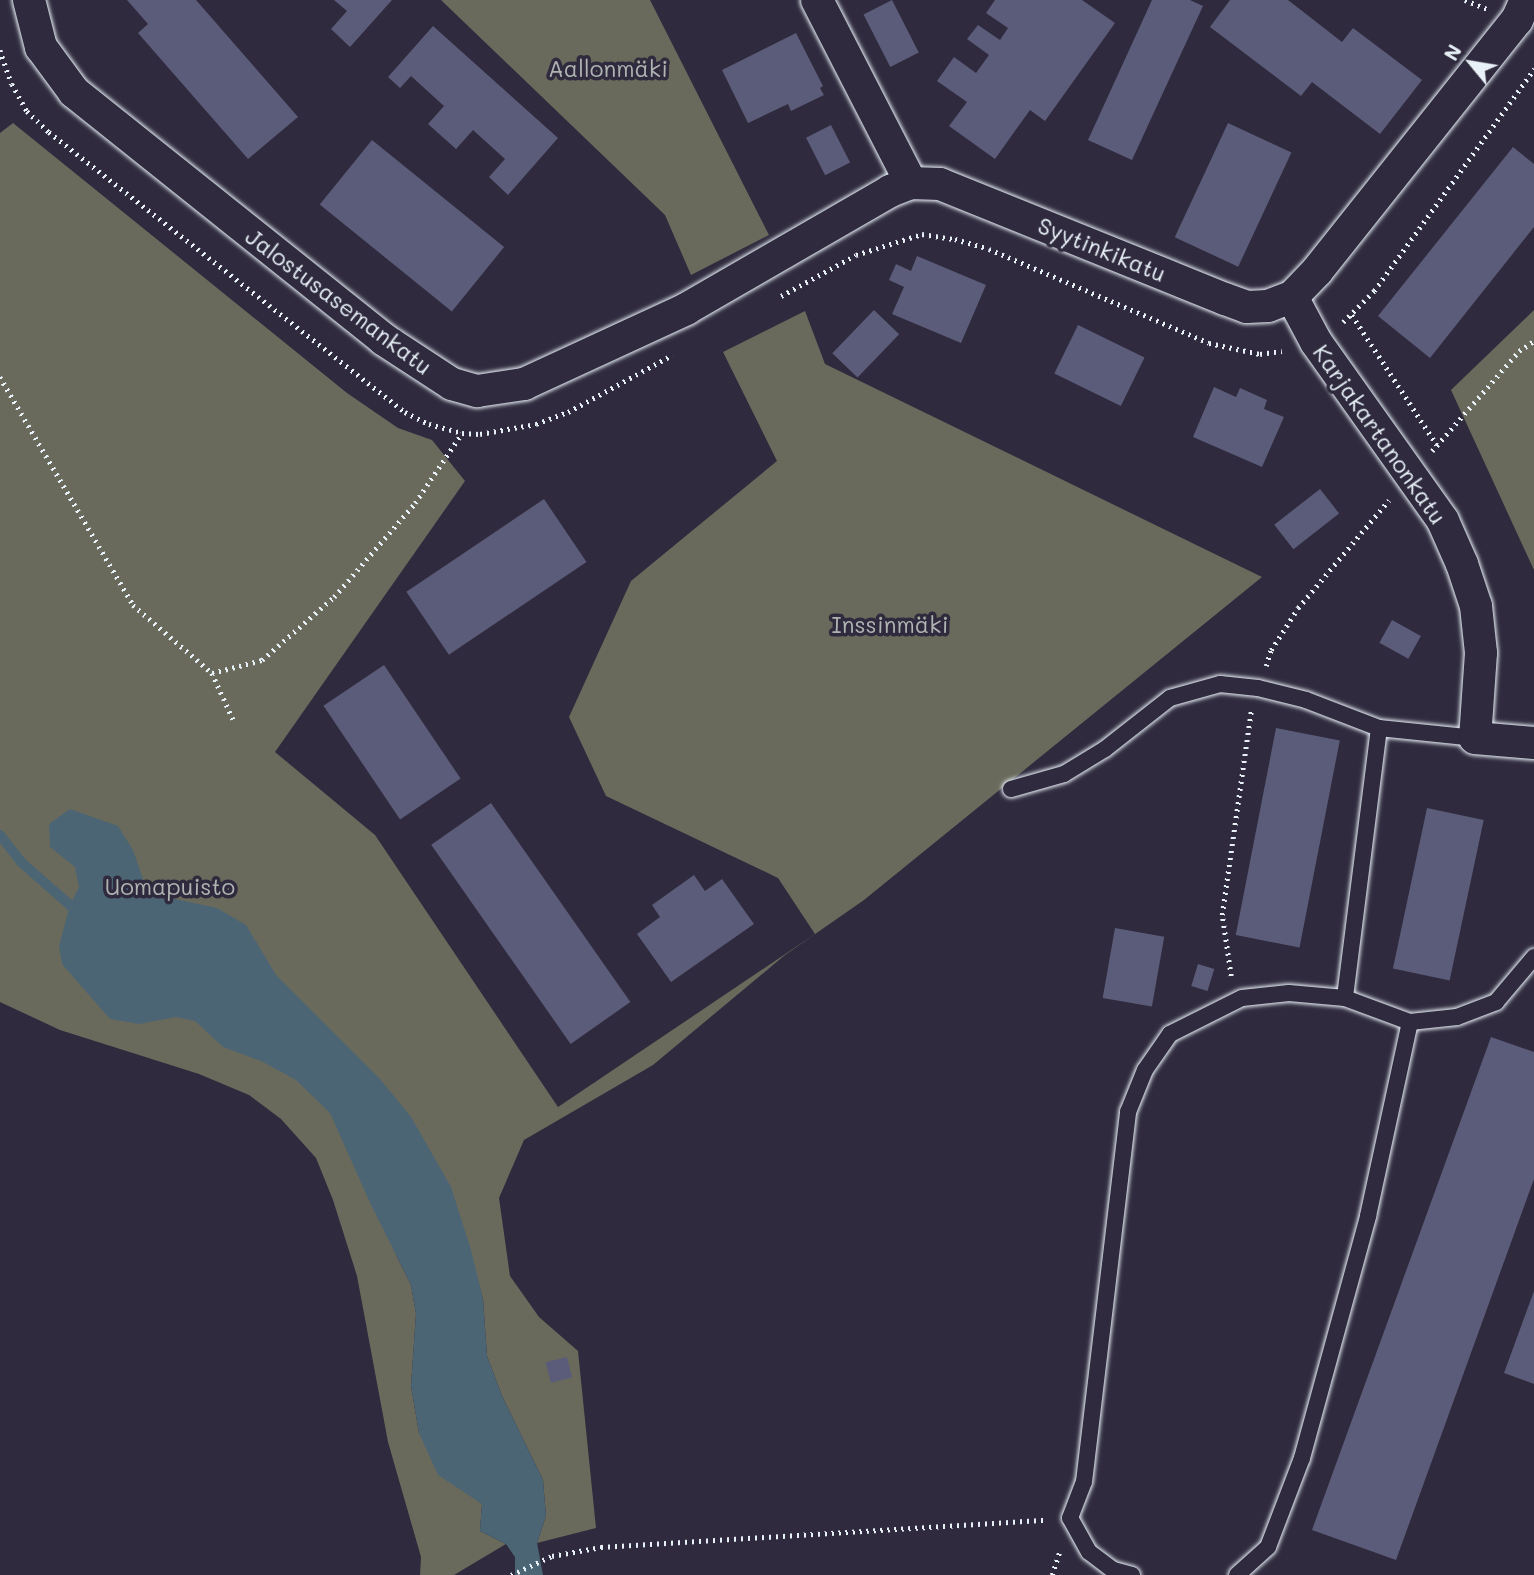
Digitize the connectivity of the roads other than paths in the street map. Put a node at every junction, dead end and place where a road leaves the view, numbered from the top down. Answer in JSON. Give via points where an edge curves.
{"nodes":[{"id":1,"x":29,"y":0,"type":"edge"},
{"id":2,"x":817,"y":0,"type":"edge"},
{"id":3,"x":1526,"y":16,"type":"edge"},
{"id":4,"x":911,"y":183,"type":"junction"},
{"id":5,"x":1292,"y":297,"type":"junction"},
{"id":6,"x":1379,"y":728,"type":"junction"},
{"id":7,"x":1475,"y":738,"type":"junction"},
{"id":8,"x":1534,"y":743,"type":"edge"},
{"id":9,"x":1011,"y":789,"type":"dead end"},
{"id":10,"x":1534,"y":957,"type":"edge"},
{"id":11,"x":1345,"y":998,"type":"junction"},
{"id":12,"x":1410,"y":1022,"type":"junction"},
{"id":13,"x":1132,"y":1575,"type":"edge"},
{"id":14,"x":1237,"y":1575,"type":"edge"}],
"edges":[{"from":1,"to":4,"type":"street","name":"Jalostusasemankatu","via":[[41,47],[74,92],[383,339],[452,384],[477,391],[524,384],[686,309]]},
{"from":2,"to":4,"type":"street"},
{"from":3,"to":5,"type":"street"},
{"from":4,"to":5,"type":"street","name":"Syytinkikatu","via":[[940,184],[1247,307],[1268,306]]},
{"from":5,"to":7,"type":"street","name":"Karjakartanonkatu","via":[[1316,342],[1443,522],[1462,564],[1476,606],[1481,653]]},
{"from":6,"to":7,"type":"lane"},
{"from":6,"to":9,"type":"lane","via":[[1306,700],[1220,684],[1170,698],[1064,775]]},
{"from":6,"to":11,"type":"lane"},
{"from":7,"to":8,"type":"street"},
{"from":10,"to":12,"type":"lane","via":[[1496,1002],[1457,1017]]},
{"from":11,"to":12,"type":"lane"},
{"from":11,"to":13,"type":"lane","via":[[1289,993],[1242,998],[1170,1034],[1145,1070],[1128,1112],[1084,1482],[1070,1518],[1089,1552],[1113,1570]]},
{"from":12,"to":14,"type":"lane","via":[[1368,1216],[1301,1458],[1268,1547]]}]}
